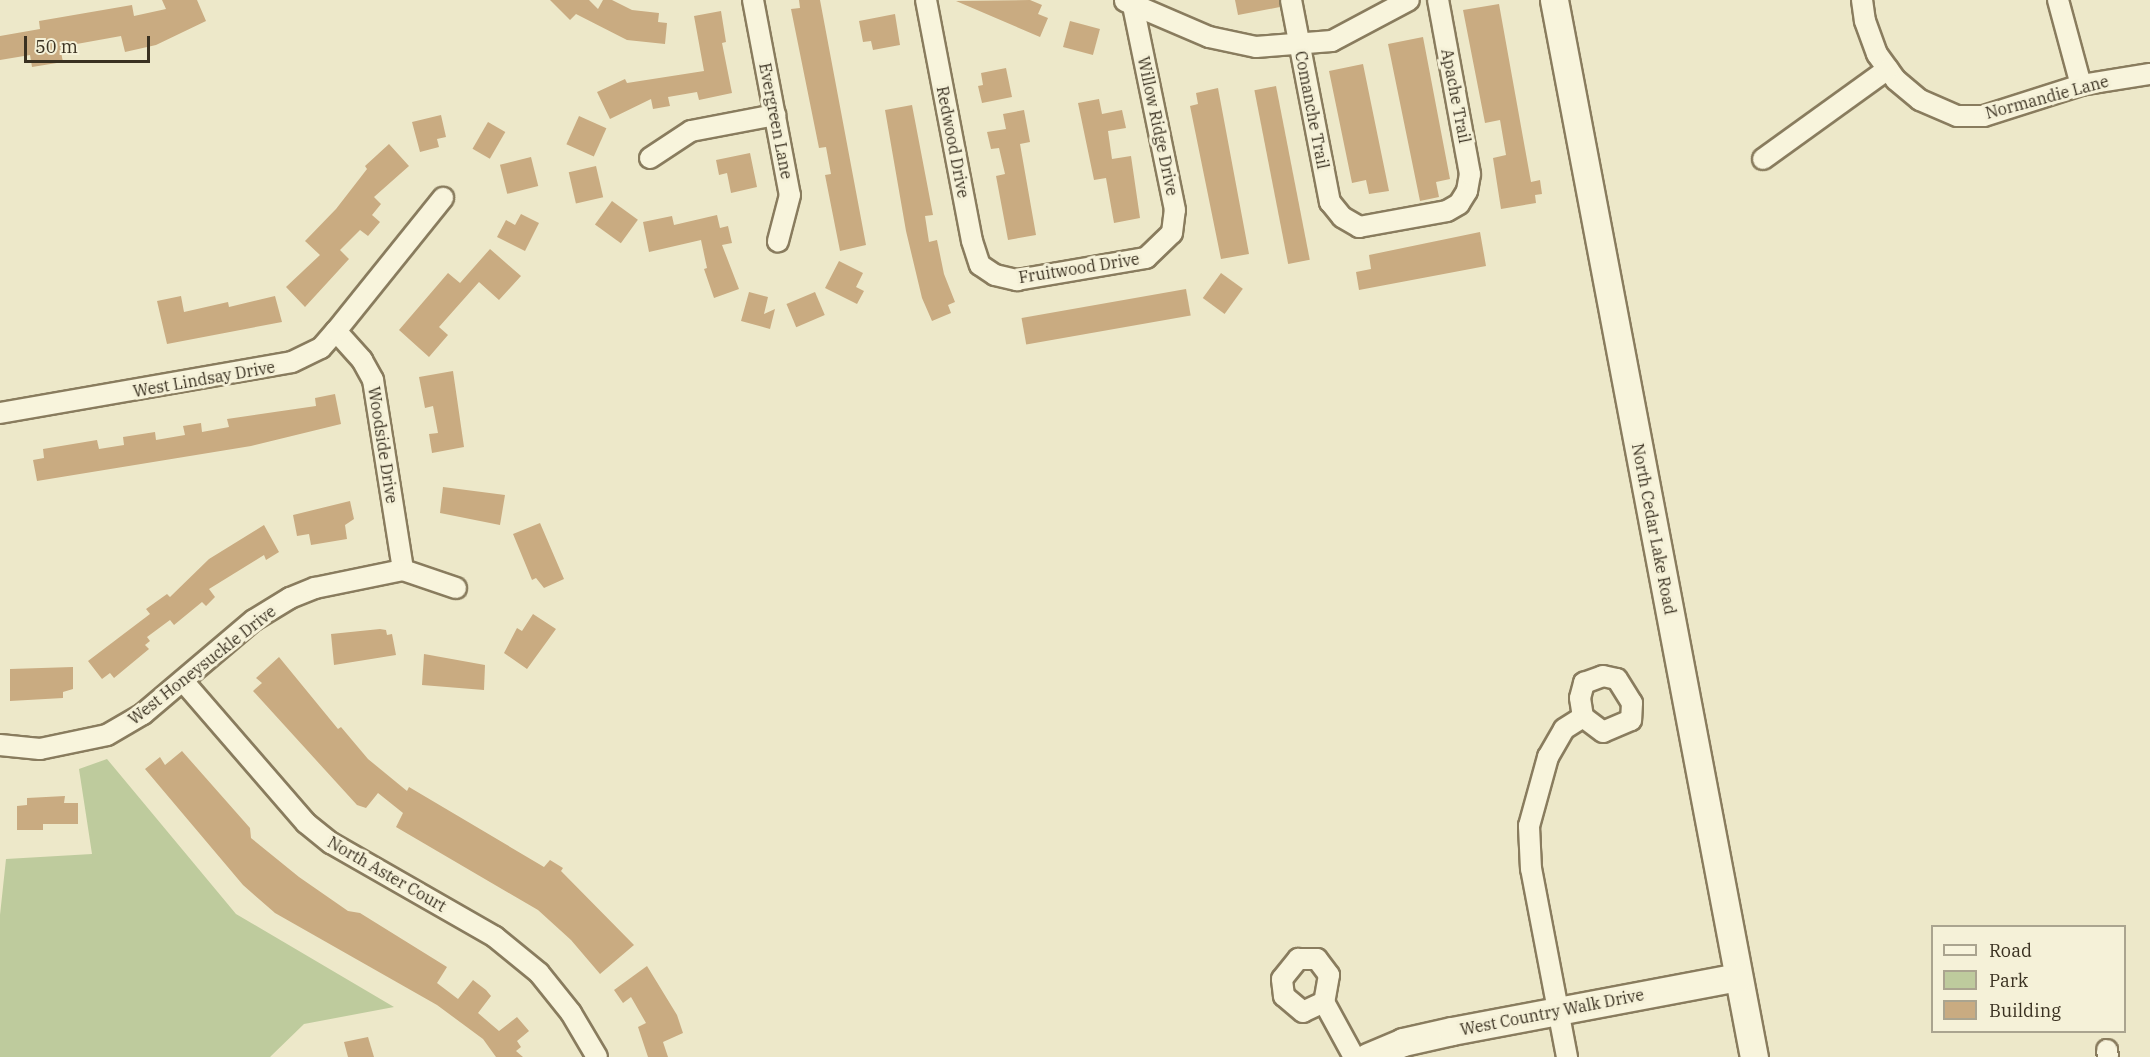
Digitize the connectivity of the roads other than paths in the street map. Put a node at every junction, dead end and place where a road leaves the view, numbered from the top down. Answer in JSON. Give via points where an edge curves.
{"nodes":[{"id":1,"x":753,"y":0,"type":"edge"},
{"id":2,"x":926,"y":0,"type":"edge"},
{"id":3,"x":1291,"y":0,"type":"edge"},
{"id":4,"x":1409,"y":0,"type":"edge"},
{"id":5,"x":1438,"y":0,"type":"edge"},
{"id":6,"x":1554,"y":0,"type":"edge"},
{"id":7,"x":1862,"y":0,"type":"edge"},
{"id":8,"x":2058,"y":0,"type":"edge"},
{"id":9,"x":1129,"y":1,"type":"edge"},
{"id":10,"x":1300,"y":45,"type":"junction"},
{"id":11,"x":1887,"y":69,"type":"junction"},
{"id":12,"x":2150,"y":74,"type":"edge"},
{"id":13,"x":2081,"y":85,"type":"junction"},
{"id":14,"x":775,"y":115,"type":"junction"},
{"id":15,"x":650,"y":158,"type":"dead end"},
{"id":16,"x":1763,"y":159,"type":"dead end"},
{"id":17,"x":443,"y":198,"type":"dead end"},
{"id":18,"x":1341,"y":217,"type":"joint"},
{"id":19,"x":778,"y":241,"type":"dead end"},
{"id":20,"x":1160,"y":248,"type":"joint"},
{"id":21,"x":995,"y":275,"type":"joint"},
{"id":22,"x":336,"y":332,"type":"junction"},
{"id":23,"x":0,"y":413,"type":"edge"},
{"id":24,"x":403,"y":570,"type":"junction"},
{"id":25,"x":456,"y":588,"type":"dead end"},
{"id":26,"x":183,"y":681,"type":"junction"},
{"id":27,"x":1583,"y":717,"type":"dead end"},
{"id":28,"x":0,"y":745,"type":"edge"},
{"id":29,"x":1738,"y":977,"type":"junction"},
{"id":30,"x":1324,"y":1002,"type":"dead end"},
{"id":31,"x":1558,"y":1011,"type":"junction"},
{"id":32,"x":597,"y":1057,"type":"edge"},
{"id":33,"x":1354,"y":1057,"type":"edge"},
{"id":34,"x":1368,"y":1057,"type":"edge"},
{"id":35,"x":1567,"y":1057,"type":"edge"},
{"id":36,"x":1754,"y":1057,"type":"edge"}],
"edges":[{"from":1,"to":14,"type":"street","name":"Evergreen Lane"},
{"from":2,"to":21,"type":"street","name":"Redwood Drive","via":[[972,241],[980,265]]},
{"from":3,"to":10,"type":"street","name":"Comanche Trail"},
{"from":4,"to":10,"type":"street","via":[[1332,41]]},
{"from":5,"to":18,"type":"street","name":"Apache Trail","via":[[1470,174],[1467,191],[1447,211],[1380,226],[1359,227]]},
{"from":6,"to":29,"type":"main road","name":"North Cedar Lake Road"},
{"from":7,"to":11,"type":"street","name":"Normandie Lane","via":[[1864,21]]},
{"from":8,"to":13,"type":"street"},
{"from":9,"to":10,"type":"street","via":[[1209,37],[1256,47]]},
{"from":9,"to":20,"type":"street","name":"Willow Ridge Drive","via":[[1175,210],[1172,233]]},
{"from":10,"to":18,"type":"street","name":"Comanche Trail","via":[[1330,202]]},
{"from":11,"to":13,"type":"street","name":"Normandie Lane","via":[[1920,100],[1957,116],[1984,116]]},
{"from":11,"to":16,"type":"street"},
{"from":12,"to":13,"type":"street","name":"Normandie Lane"},
{"from":14,"to":15,"type":"street","via":[[691,131]]},
{"from":14,"to":19,"type":"street","name":"Evergreen Lane","via":[[790,195]]},
{"from":17,"to":22,"type":"street","name":"West Lindsay Drive"},
{"from":20,"to":21,"type":"street","name":"Fruitwood Drive","via":[[1146,258],[1017,279]]},
{"from":22,"to":23,"type":"street","name":"West Lindsay Drive","via":[[321,348],[263,370]]},
{"from":22,"to":24,"type":"street","name":"Woodside Drive","via":[[362,360],[373,380]]},
{"from":24,"to":25,"type":"street"},
{"from":24,"to":26,"type":"street","name":"West Honeysuckle Drive","via":[[315,588],[290,598],[254,620]]},
{"from":26,"to":28,"type":"street","name":"West Honeysuckle Drive","via":[[143,714],[107,735],[40,749]]},
{"from":26,"to":32,"type":"street","name":"North Aster Court","via":[[306,824],[331,843],[495,938],[538,974],[571,1013]]},
{"from":27,"to":31,"type":"street","via":[[1564,729],[1548,757],[1529,825],[1531,869]]},
{"from":29,"to":31,"type":"main road","name":"West Country Walk Drive"},
{"from":29,"to":36,"type":"main road","name":"North Cedar Lake Road"},
{"from":30,"to":33,"type":"street"},
{"from":31,"to":34,"type":"main road","name":"West Country Walk Drive","via":[[1403,1042]]},
{"from":31,"to":35,"type":"street"}]}
